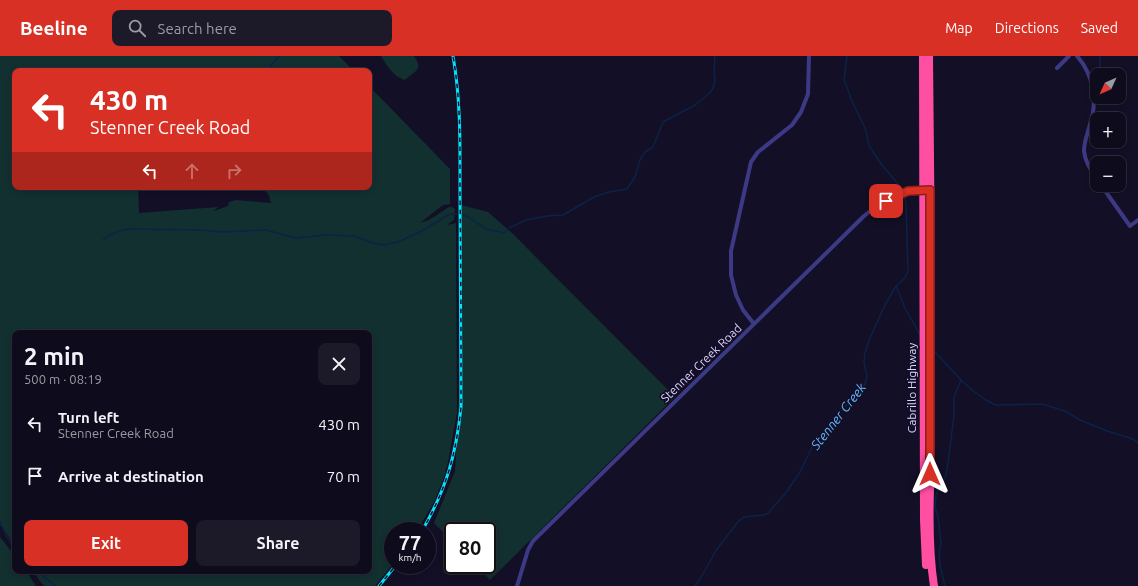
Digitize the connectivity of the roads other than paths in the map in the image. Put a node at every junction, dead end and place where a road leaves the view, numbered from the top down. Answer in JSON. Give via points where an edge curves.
{"nodes":[{"id":1,"x":809,"y":56,"type":"edge"},
{"id":2,"x":923,"y":56,"type":"edge"},
{"id":3,"x":929,"y":56,"type":"edge"},
{"id":4,"x":1069,"y":56,"type":"edge"},
{"id":5,"x":1077,"y":56,"type":"edge"},
{"id":6,"x":1057,"y":68,"type":"dead end"},
{"id":7,"x":1090,"y":169,"type":"edge"},
{"id":8,"x":926,"y":190,"type":"junction"},
{"id":9,"x":1106,"y":192,"type":"edge"},
{"id":10,"x":1138,"y":220,"type":"edge"},
{"id":11,"x":754,"y":324,"type":"junction"},
{"id":12,"x":517,"y":586,"type":"edge"},
{"id":13,"x":928,"y":586,"type":"edge"},
{"id":14,"x":934,"y":586,"type":"edge"}],
"edges":[{"from":1,"to":11,"type":"street","via":[[808,94],[801,112],[792,125],[758,152],[751,162],[731,251],[731,275],[736,295]]},
{"from":2,"to":8,"type":"highway"},
{"from":3,"to":8,"type":"highway"},
{"from":4,"to":6,"type":"street"},
{"from":5,"to":7,"type":"street","via":[[1088,73],[1093,89],[1093,115],[1085,139],[1084,152]]},
{"from":8,"to":11,"type":"street","name":"Stenner Creek Road","via":[[908,191],[868,212]]},
{"from":8,"to":13,"type":"highway","name":"Cabrillo Highway","via":[[924,520]]},
{"from":8,"to":14,"type":"highway","name":"Cabrillo Highway","via":[[931,445],[929,516]]},
{"from":9,"to":10,"type":"street","via":[[1130,226]]},
{"from":11,"to":12,"type":"street","name":"Stenner Creek Road","via":[[533,541]]}]}
